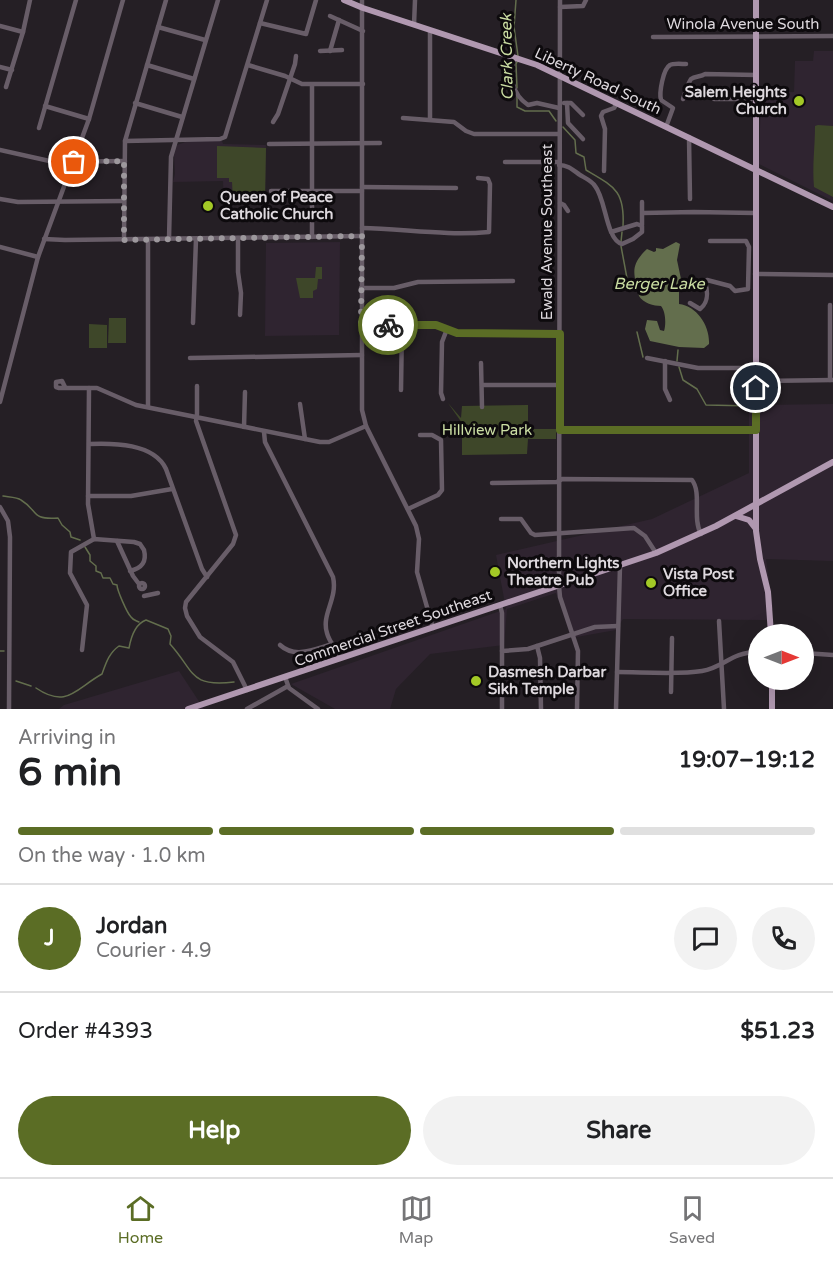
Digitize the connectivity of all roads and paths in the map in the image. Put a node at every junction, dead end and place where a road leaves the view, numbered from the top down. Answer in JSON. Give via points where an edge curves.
{"nodes":[{"id":1,"x":30,"y":0,"type":"edge"},
{"id":2,"x":76,"y":0,"type":"edge"},
{"id":3,"x":123,"y":0,"type":"edge"},
{"id":4,"x":166,"y":0,"type":"edge"},
{"id":5,"x":218,"y":0,"type":"edge"},
{"id":6,"x":267,"y":0,"type":"edge"},
{"id":7,"x":316,"y":0,"type":"edge"},
{"id":8,"x":344,"y":0,"type":"edge"},
{"id":9,"x":362,"y":0,"type":"edge"},
{"id":10,"x":414,"y":0,"type":"edge"},
{"id":11,"x":560,"y":0,"type":"edge"},
{"id":12,"x":586,"y":0,"type":"edge"},
{"id":13,"x":756,"y":0,"type":"edge"},
{"id":14,"x":560,"y":6,"type":"junction"},
{"id":15,"x":363,"y":8,"type":"junction"},
{"id":16,"x":330,"y":15,"type":"dead end"},
{"id":17,"x":339,"y":20,"type":"junction"},
{"id":18,"x":260,"y":23,"type":"junction"},
{"id":19,"x":414,"y":25,"type":"junction"},
{"id":20,"x":0,"y":26,"type":"edge"},
{"id":21,"x":158,"y":27,"type":"junction"},
{"id":22,"x":430,"y":31,"type":"junction"},
{"id":23,"x":23,"y":32,"type":"junction"},
{"id":24,"x":363,"y":32,"type":"junction"},
{"id":25,"x":756,"y":36,"type":"junction"},
{"id":26,"x":833,"y":36,"type":"edge"},
{"id":27,"x":653,"y":37,"type":"dead end"},
{"id":28,"x":206,"y":40,"type":"junction"},
{"id":29,"x":342,"y":50,"type":"dead end"},
{"id":30,"x":320,"y":51,"type":"dead end"},
{"id":31,"x":330,"y":51,"type":"junction"},
{"id":32,"x":296,"y":56,"type":"dead end"},
{"id":33,"x":515,"y":56,"type":"junction"},
{"id":34,"x":686,"y":64,"type":"dead end"},
{"id":35,"x":147,"y":65,"type":"junction"},
{"id":36,"x":248,"y":65,"type":"junction"},
{"id":37,"x":0,"y":67,"type":"edge"},
{"id":38,"x":12,"y":70,"type":"junction"},
{"id":39,"x":559,"y":75,"type":"junction"},
{"id":40,"x":756,"y":75,"type":"junction"},
{"id":41,"x":290,"y":78,"type":"junction"},
{"id":42,"x":194,"y":79,"type":"junction"},
{"id":43,"x":363,"y":84,"type":"junction"},
{"id":44,"x":312,"y":85,"type":"junction"},
{"id":45,"x":6,"y":87,"type":"dead end"},
{"id":46,"x":683,"y":99,"type":"dead end"},
{"id":47,"x":714,"y":99,"type":"dead end"},
{"id":48,"x":756,"y":99,"type":"junction"},
{"id":49,"x":135,"y":103,"type":"junction"},
{"id":50,"x":567,"y":103,"type":"junction"},
{"id":51,"x":617,"y":103,"type":"junction"},
{"id":52,"x":45,"y":106,"type":"junction"},
{"id":53,"x":559,"y":106,"type":"junction"},
{"id":54,"x":583,"y":115,"type":"dead end"},
{"id":55,"x":182,"y":117,"type":"junction"},
{"id":56,"x":403,"y":118,"type":"dead end"},
{"id":57,"x":430,"y":119,"type":"junction"},
{"id":58,"x":89,"y":120,"type":"junction"},
{"id":59,"x":273,"y":122,"type":"dead end"},
{"id":60,"x":666,"y":126,"type":"junction"},
{"id":61,"x":39,"y":128,"type":"dead end"},
{"id":62,"x":559,"y":134,"type":"junction"},
{"id":63,"x":689,"y":137,"type":"junction"},
{"id":64,"x":583,"y":139,"type":"dead end"},
{"id":65,"x":175,"y":140,"type":"junction"},
{"id":66,"x":125,"y":141,"type":"junction"},
{"id":67,"x":363,"y":143,"type":"junction"},
{"id":68,"x":269,"y":144,"type":"dead end"},
{"id":69,"x":312,"y":144,"type":"junction"},
{"id":70,"x":380,"y":144,"type":"dead end"},
{"id":71,"x":0,"y":150,"type":"edge"},
{"id":72,"x":124,"y":161,"type":"junction"},
{"id":73,"x":74,"y":162,"type":"junction"},
{"id":74,"x":505,"y":162,"type":"dead end"},
{"id":75,"x":559,"y":164,"type":"junction"},
{"id":76,"x":756,"y":169,"type":"junction"},
{"id":77,"x":604,"y":171,"type":"dead end"},
{"id":78,"x":478,"y":178,"type":"dead end"},
{"id":79,"x":456,"y":188,"type":"dead end"},
{"id":80,"x":363,"y":189,"type":"junction"},
{"id":81,"x":312,"y":191,"type":"junction"},
{"id":82,"x":271,"y":192,"type":"dead end"},
{"id":83,"x":0,"y":199,"type":"edge"},
{"id":84,"x":690,"y":199,"type":"dead end"},
{"id":85,"x":58,"y":201,"type":"junction"},
{"id":86,"x":124,"y":201,"type":"junction"},
{"id":87,"x":642,"y":202,"type":"dead end"},
{"id":88,"x":560,"y":203,"type":"junction"},
{"id":89,"x":833,"y":207,"type":"edge"},
{"id":90,"x":568,"y":211,"type":"dead end"},
{"id":91,"x":643,"y":213,"type":"junction"},
{"id":92,"x":755,"y":213,"type":"junction"},
{"id":93,"x":642,"y":225,"type":"junction"},
{"id":94,"x":362,"y":228,"type":"junction"},
{"id":95,"x":611,"y":232,"type":"junction"},
{"id":96,"x":362,"y":236,"type":"junction"},
{"id":97,"x":312,"y":237,"type":"junction"},
{"id":98,"x":238,"y":238,"type":"junction"},
{"id":99,"x":44,"y":239,"type":"junction"},
{"id":100,"x":148,"y":239,"type":"junction"},
{"id":101,"x":169,"y":239,"type":"junction"},
{"id":102,"x":196,"y":239,"type":"junction"},
{"id":103,"x":124,"y":240,"type":"junction"},
{"id":104,"x":710,"y":241,"type":"dead end"},
{"id":105,"x":0,"y":248,"type":"edge"},
{"id":106,"x":38,"y":257,"type":"junction"},
{"id":107,"x":752,"y":270,"type":"junction"},
{"id":108,"x":833,"y":274,"type":"edge"},
{"id":109,"x":513,"y":281,"type":"dead end"},
{"id":110,"x":361,"y":288,"type":"junction"},
{"id":111,"x":690,"y":303,"type":"dead end"},
{"id":112,"x":830,"y":305,"type":"dead end"},
{"id":113,"x":240,"y":315,"type":"dead end"},
{"id":114,"x":193,"y":322,"type":"dead end"},
{"id":115,"x":361,"y":325,"type":"junction"},
{"id":116,"x":402,"y":325,"type":"junction"},
{"id":117,"x":447,"y":329,"type":"junction"},
{"id":118,"x":560,"y":334,"type":"junction"},
{"id":119,"x":362,"y":355,"type":"junction"},
{"id":120,"x":190,"y":358,"type":"dead end"},
{"id":121,"x":647,"y":358,"type":"dead end"},
{"id":122,"x":665,"y":362,"type":"junction"},
{"id":123,"x":482,"y":363,"type":"dead end"},
{"id":124,"x":755,"y":368,"type":"junction"},
{"id":125,"x":0,"y":372,"type":"edge"},
{"id":126,"x":8,"y":374,"type":"junction"},
{"id":127,"x":831,"y":380,"type":"edge"},
{"id":128,"x":755,"y":381,"type":"junction"},
{"id":129,"x":482,"y":385,"type":"junction"},
{"id":130,"x":560,"y":385,"type":"junction"},
{"id":131,"x":197,"y":386,"type":"dead end"},
{"id":132,"x":65,"y":387,"type":"dead end"},
{"id":133,"x":89,"y":387,"type":"junction"},
{"id":134,"x":401,"y":390,"type":"dead end"},
{"id":135,"x":245,"y":392,"type":"dead end"},
{"id":136,"x":443,"y":399,"type":"dead end"},
{"id":137,"x":670,"y":400,"type":"dead end"},
{"id":138,"x":0,"y":402,"type":"edge"},
{"id":139,"x":300,"y":404,"type":"dead end"},
{"id":140,"x":148,"y":406,"type":"junction"},
{"id":141,"x":482,"y":407,"type":"dead end"},
{"id":142,"x":197,"y":418,"type":"junction"},
{"id":143,"x":206,"y":420,"type":"junction"},
{"id":144,"x":366,"y":426,"type":"junction"},
{"id":145,"x":244,"y":427,"type":"junction"},
{"id":146,"x":198,"y":428,"type":"junction"},
{"id":147,"x":560,"y":430,"type":"junction"},
{"id":148,"x":756,"y":430,"type":"junction"},
{"id":149,"x":264,"y":432,"type":"junction"},
{"id":150,"x":420,"y":435,"type":"dead end"},
{"id":151,"x":305,"y":439,"type":"junction"},
{"id":152,"x":89,"y":444,"type":"junction"},
{"id":153,"x":833,"y":462,"type":"edge"},
{"id":154,"x":560,"y":480,"type":"junction"},
{"id":155,"x":492,"y":483,"type":"dead end"},
{"id":156,"x":172,"y":489,"type":"junction"},
{"id":157,"x":88,"y":496,"type":"junction"},
{"id":158,"x":756,"y":505,"type":"junction"},
{"id":159,"x":0,"y":507,"type":"edge"},
{"id":160,"x":408,"y":509,"type":"junction"},
{"id":161,"x":735,"y":516,"type":"junction"},
{"id":162,"x":501,"y":519,"type":"dead end"},
{"id":163,"x":756,"y":529,"type":"junction"},
{"id":164,"x":560,"y":534,"type":"junction"},
{"id":165,"x":701,"y":534,"type":"junction"},
{"id":166,"x":94,"y":539,"type":"junction"},
{"id":167,"x":117,"y":541,"type":"junction"},
{"id":168,"x":656,"y":553,"type":"junction"},
{"id":169,"x":620,"y":566,"type":"junction"},
{"id":170,"x":130,"y":571,"type":"junction"},
{"id":171,"x":207,"y":577,"type":"junction"},
{"id":172,"x":559,"y":586,"type":"junction"},
{"id":173,"x":158,"y":593,"type":"dead end"},
{"id":174,"x":500,"y":605,"type":"junction"},
{"id":175,"x":719,"y":621,"type":"dead end"},
{"id":176,"x":770,"y":624,"type":"edge"},
{"id":177,"x":618,"y":626,"type":"junction"},
{"id":178,"x":433,"y":628,"type":"junction"},
{"id":179,"x":573,"y":633,"type":"junction"},
{"id":180,"x":672,"y":638,"type":"dead end"},
{"id":181,"x":333,"y":644,"type":"junction"},
{"id":182,"x":280,"y":645,"type":"dead end"},
{"id":183,"x":537,"y":646,"type":"junction"},
{"id":184,"x":82,"y":650,"type":"dead end"},
{"id":185,"x":502,"y":651,"type":"junction"},
{"id":186,"x":748,"y":653,"type":"edge"},
{"id":187,"x":814,"y":653,"type":"edge"},
{"id":188,"x":833,"y":655,"type":"edge"},
{"id":189,"x":341,"y":658,"type":"junction"},
{"id":190,"x":721,"y":663,"type":"junction"},
{"id":191,"x":617,"y":672,"type":"junction"},
{"id":192,"x":672,"y":672,"type":"junction"},
{"id":193,"x":285,"y":677,"type":"junction"},
{"id":194,"x":288,"y":686,"type":"junction"},
{"id":195,"x":247,"y":690,"type":"junction"},
{"id":196,"x":772,"y":690,"type":"edge"},
{"id":197,"x":671,"y":692,"type":"dead end"},
{"id":198,"x":9,"y":709,"type":"edge"},
{"id":199,"x":189,"y":709,"type":"edge"},
{"id":200,"x":247,"y":709,"type":"edge"},
{"id":201,"x":318,"y":709,"type":"edge"},
{"id":202,"x":502,"y":709,"type":"edge"},
{"id":203,"x":541,"y":709,"type":"edge"},
{"id":204,"x":578,"y":709,"type":"edge"},
{"id":205,"x":616,"y":709,"type":"edge"},
{"id":206,"x":724,"y":709,"type":"edge"},
{"id":207,"x":772,"y":709,"type":"edge"}],
"edges":[{"from":1,"to":23,"type":"street"},
{"from":2,"to":52,"type":"street"},
{"from":3,"to":58,"type":"street"},
{"from":4,"to":21,"type":"street"},
{"from":5,"to":28,"type":"street"},
{"from":6,"to":18,"type":"street"},
{"from":7,"to":18,"type":"street","via":[[306,34]]},
{"from":8,"to":15,"type":"main road","name":"Liberty Road South"},
{"from":9,"to":15,"type":"street"},
{"from":10,"to":19,"type":"street"},
{"from":11,"to":14,"type":"street","name":"Ewald Avenue Southeast"},
{"from":12,"to":14,"type":"street","via":[[583,6]]},
{"from":13,"to":25,"type":"main road"},
{"from":14,"to":39,"type":"street","name":"Ewald Avenue Southeast"},
{"from":15,"to":19,"type":"main road","name":"Liberty Road South"},
{"from":15,"to":24,"type":"street"},
{"from":16,"to":17,"type":"street"},
{"from":17,"to":24,"type":"street"},
{"from":17,"to":31,"type":"street"},
{"from":18,"to":36,"type":"street"},
{"from":19,"to":22,"type":"main road","name":"Liberty Road South"},
{"from":20,"to":23,"type":"street"},
{"from":21,"to":28,"type":"street"},
{"from":21,"to":35,"type":"street"},
{"from":22,"to":33,"type":"main road","name":"Liberty Road South"},
{"from":22,"to":57,"type":"street"},
{"from":23,"to":38,"type":"street"},
{"from":24,"to":43,"type":"street"},
{"from":25,"to":26,"type":"street","name":"Winola Avenue South"},
{"from":25,"to":27,"type":"street","name":"Winola Avenue South"},
{"from":25,"to":40,"type":"main road"},
{"from":28,"to":42,"type":"street"},
{"from":29,"to":31,"type":"street"},
{"from":30,"to":31,"type":"street"},
{"from":32,"to":41,"type":"street"},
{"from":33,"to":39,"type":"main road","name":"Liberty Road South"},
{"from":33,"to":53,"type":"street","via":[[511,80],[528,105]]},
{"from":34,"to":60,"type":"street","via":[[669,65],[660,89],[661,100],[673,108]]},
{"from":35,"to":42,"type":"street"},
{"from":35,"to":49,"type":"street"},
{"from":36,"to":41,"type":"street"},
{"from":36,"to":65,"type":"street","via":[[224,138]]},
{"from":37,"to":38,"type":"street"},
{"from":38,"to":45,"type":"street"},
{"from":39,"to":51,"type":"main road","name":"Liberty Road South"},
{"from":39,"to":53,"type":"street","name":"Ewald Avenue Southeast"},
{"from":40,"to":46,"type":"street","via":[[694,77]]},
{"from":40,"to":48,"type":"main road"},
{"from":41,"to":44,"type":"street"},
{"from":41,"to":59,"type":"street"},
{"from":42,"to":55,"type":"street"},
{"from":43,"to":44,"type":"street"},
{"from":43,"to":67,"type":"street"},
{"from":44,"to":69,"type":"street"},
{"from":47,"to":48,"type":"street"},
{"from":48,"to":76,"type":"main road"},
{"from":49,"to":55,"type":"street"},
{"from":49,"to":66,"type":"street"},
{"from":50,"to":53,"type":"street"},
{"from":50,"to":54,"type":"street"},
{"from":50,"to":64,"type":"street","via":[[568,123]]},
{"from":51,"to":60,"type":"main road","name":"Liberty Road South"},
{"from":51,"to":77,"type":"street","via":[[601,116],[605,129]]},
{"from":52,"to":58,"type":"street"},
{"from":52,"to":61,"type":"street"},
{"from":53,"to":62,"type":"street","name":"Ewald Avenue Southeast"},
{"from":55,"to":65,"type":"street"},
{"from":56,"to":57,"type":"street"},
{"from":57,"to":62,"type":"street","via":[[456,122],[474,134]]},
{"from":58,"to":73,"type":"street"},
{"from":60,"to":63,"type":"main road","name":"Liberty Road South"},
{"from":62,"to":75,"type":"street","name":"Ewald Avenue Southeast"},
{"from":63,"to":76,"type":"main road","name":"Liberty Road South"},
{"from":63,"to":84,"type":"street"},
{"from":65,"to":66,"type":"street"},
{"from":65,"to":101,"type":"street","via":[[170,165]]},
{"from":66,"to":72,"type":"street"},
{"from":67,"to":69,"type":"street"},
{"from":67,"to":70,"type":"street"},
{"from":67,"to":80,"type":"street"},
{"from":68,"to":69,"type":"street"},
{"from":69,"to":81,"type":"street"},
{"from":71,"to":73,"type":"street","via":[[42,161]]},
{"from":72,"to":73,"type":"street"},
{"from":72,"to":86,"type":"street"},
{"from":73,"to":85,"type":"street"},
{"from":74,"to":75,"type":"street"},
{"from":75,"to":88,"type":"street","name":"Ewald Avenue Southeast"},
{"from":75,"to":95,"type":"street","via":[[567,165],[594,184]]},
{"from":76,"to":89,"type":"main road","name":"Liberty Road South"},
{"from":76,"to":92,"type":"main road"},
{"from":78,"to":94,"type":"street","via":[[488,179],[490,184],[489,232]]},
{"from":79,"to":80,"type":"street"},
{"from":80,"to":81,"type":"street"},
{"from":80,"to":94,"type":"street"},
{"from":81,"to":82,"type":"street"},
{"from":81,"to":97,"type":"street"},
{"from":83,"to":85,"type":"street"},
{"from":85,"to":86,"type":"street"},
{"from":85,"to":99,"type":"street"},
{"from":86,"to":103,"type":"street"},
{"from":87,"to":91,"type":"street"},
{"from":88,"to":90,"type":"street"},
{"from":88,"to":118,"type":"street","name":"Ewald Avenue Southeast"},
{"from":91,"to":92,"type":"street"},
{"from":91,"to":93,"type":"street"},
{"from":92,"to":107,"type":"main road"},
{"from":93,"to":95,"type":"street"},
{"from":93,"to":95,"type":"street","via":[[640,234],[625,243],[616,242]]},
{"from":94,"to":96,"type":"street"},
{"from":96,"to":97,"type":"street"},
{"from":96,"to":110,"type":"street"},
{"from":97,"to":98,"type":"street"},
{"from":98,"to":102,"type":"street"},
{"from":98,"to":113,"type":"street"},
{"from":99,"to":103,"type":"street"},
{"from":99,"to":106,"type":"street"},
{"from":100,"to":101,"type":"street"},
{"from":100,"to":103,"type":"street"},
{"from":100,"to":140,"type":"street"},
{"from":101,"to":102,"type":"street"},
{"from":102,"to":114,"type":"street"},
{"from":104,"to":107,"type":"street","via":[[746,241]]},
{"from":105,"to":106,"type":"street"},
{"from":106,"to":126,"type":"street"},
{"from":107,"to":108,"type":"street"},
{"from":107,"to":111,"type":"street","via":[[747,290],[735,291],[707,280],[703,306],[700,309]]},
{"from":107,"to":124,"type":"main road"},
{"from":109,"to":110,"type":"street","via":[[418,282],[394,288]]},
{"from":110,"to":115,"type":"street"},
{"from":112,"to":127,"type":"street"},
{"from":115,"to":116,"type":"street"},
{"from":115,"to":119,"type":"street"},
{"from":116,"to":117,"type":"street","via":[[436,325]]},
{"from":116,"to":134,"type":"street"},
{"from":117,"to":118,"type":"street","via":[[457,333]]},
{"from":117,"to":136,"type":"street","via":[[441,347]]},
{"from":118,"to":130,"type":"street","name":"Ewald Avenue Southeast"},
{"from":119,"to":120,"type":"street"},
{"from":119,"to":144,"type":"street"},
{"from":121,"to":122,"type":"street"},
{"from":122,"to":124,"type":"street","via":[[698,368]]},
{"from":122,"to":137,"type":"street","via":[[665,389]]},
{"from":123,"to":129,"type":"street"},
{"from":124,"to":128,"type":"main road"},
{"from":125,"to":126,"type":"street"},
{"from":126,"to":138,"type":"street"},
{"from":127,"to":128,"type":"street"},
{"from":128,"to":148,"type":"main road"},
{"from":129,"to":130,"type":"street"},
{"from":129,"to":141,"type":"street"},
{"from":130,"to":147,"type":"street","name":"Ewald Avenue Southeast"},
{"from":131,"to":142,"type":"street"},
{"from":132,"to":133,"type":"street"},
{"from":133,"to":140,"type":"street"},
{"from":133,"to":152,"type":"street"},
{"from":135,"to":145,"type":"street"},
{"from":139,"to":151,"type":"street"},
{"from":140,"to":142,"type":"street"},
{"from":142,"to":143,"type":"street"},
{"from":142,"to":146,"type":"street"},
{"from":143,"to":145,"type":"street"},
{"from":143,"to":146,"type":"street"},
{"from":144,"to":151,"type":"street","via":[[327,443]]},
{"from":144,"to":160,"type":"street"},
{"from":145,"to":149,"type":"street"},
{"from":146,"to":171,"type":"street","via":[[236,535]]},
{"from":147,"to":148,"type":"street"},
{"from":147,"to":154,"type":"street","name":"Ewald Avenue Southeast"},
{"from":148,"to":158,"type":"main road"},
{"from":149,"to":151,"type":"street"},
{"from":149,"to":181,"type":"street","via":[[265,442],[333,577],[334,596],[326,622]]},
{"from":150,"to":160,"type":"street","via":[[440,438],[443,486],[438,495]]},
{"from":152,"to":156,"type":"street","via":[[116,444],[151,452],[163,462]]},
{"from":152,"to":157,"type":"street"},
{"from":153,"to":158,"type":"main road","name":"Commercial Street Southeast"},
{"from":154,"to":155,"type":"street"},
{"from":154,"to":164,"type":"street","name":"Ewald Avenue Southeast"},
{"from":154,"to":165,"type":"street","via":[[689,480],[696,486],[697,525]]},
{"from":156,"to":157,"type":"street","via":[[131,496]]},
{"from":156,"to":171,"type":"street"},
{"from":157,"to":166,"type":"street"},
{"from":158,"to":161,"type":"main road","name":"Commercial Street Southeast"},
{"from":158,"to":163,"type":"main road"},
{"from":159,"to":198,"type":"street","via":[[10,537]]},
{"from":160,"to":178,"type":"street","via":[[418,533],[417,572]]},
{"from":161,"to":163,"type":"main road","via":[[749,520]]},
{"from":161,"to":165,"type":"main road","name":"Commercial Street Southeast"},
{"from":162,"to":164,"type":"street","via":[[521,519],[533,534]]},
{"from":163,"to":176,"type":"main road"},
{"from":164,"to":168,"type":"street","via":[[634,528]]},
{"from":164,"to":172,"type":"street","name":"Ewald Avenue Southeast"},
{"from":165,"to":168,"type":"main road","name":"Commercial Street Southeast"},
{"from":166,"to":167,"type":"street"},
{"from":166,"to":184,"type":"street","via":[[75,547],[70,554],[70,573],[87,605]]},
{"from":167,"to":170,"type":"street"},
{"from":167,"to":170,"type":"street","via":[[137,543],[144,550],[143,564]]},
{"from":168,"to":169,"type":"main road","name":"Commercial Street Southeast"},
{"from":169,"to":172,"type":"main road","name":"Commercial Street Southeast"},
{"from":169,"to":177,"type":"street"},
{"from":170,"to":173,"type":"street","via":[[145,598]]},
{"from":171,"to":195,"type":"street","via":[[186,602],[185,611],[200,637],[235,665]]},
{"from":172,"to":174,"type":"main road","name":"Commercial Street Southeast"},
{"from":172,"to":179,"type":"street","name":"Ewald Avenue Southeast"},
{"from":174,"to":178,"type":"main road","name":"Commercial Street Southeast"},
{"from":174,"to":185,"type":"street"},
{"from":175,"to":190,"type":"street"},
{"from":177,"to":179,"type":"street"},
{"from":177,"to":191,"type":"street"},
{"from":178,"to":189,"type":"main road","name":"Commercial Street Southeast"},
{"from":179,"to":183,"type":"street"},
{"from":179,"to":204,"type":"street","name":"Ewald Avenue Southeast","via":[[579,656]]},
{"from":180,"to":192,"type":"street"},
{"from":181,"to":182,"type":"street","via":[[296,653]]},
{"from":181,"to":189,"type":"street"},
{"from":183,"to":185,"type":"street"},
{"from":183,"to":203,"type":"street"},
{"from":185,"to":202,"type":"street"},
{"from":186,"to":190,"type":"street"},
{"from":187,"to":188,"type":"street"},
{"from":189,"to":193,"type":"main road","name":"Commercial Street Southeast"},
{"from":190,"to":192,"type":"street","via":[[703,671]]},
{"from":190,"to":206,"type":"street"},
{"from":191,"to":192,"type":"street"},
{"from":191,"to":205,"type":"street"},
{"from":192,"to":197,"type":"street"},
{"from":193,"to":194,"type":"street"},
{"from":193,"to":195,"type":"main road","name":"Commercial Street Southeast"},
{"from":194,"to":200,"type":"street"},
{"from":194,"to":201,"type":"street"},
{"from":195,"to":199,"type":"main road","name":"Commercial Street Southeast"},
{"from":196,"to":207,"type":"main road"}]}
